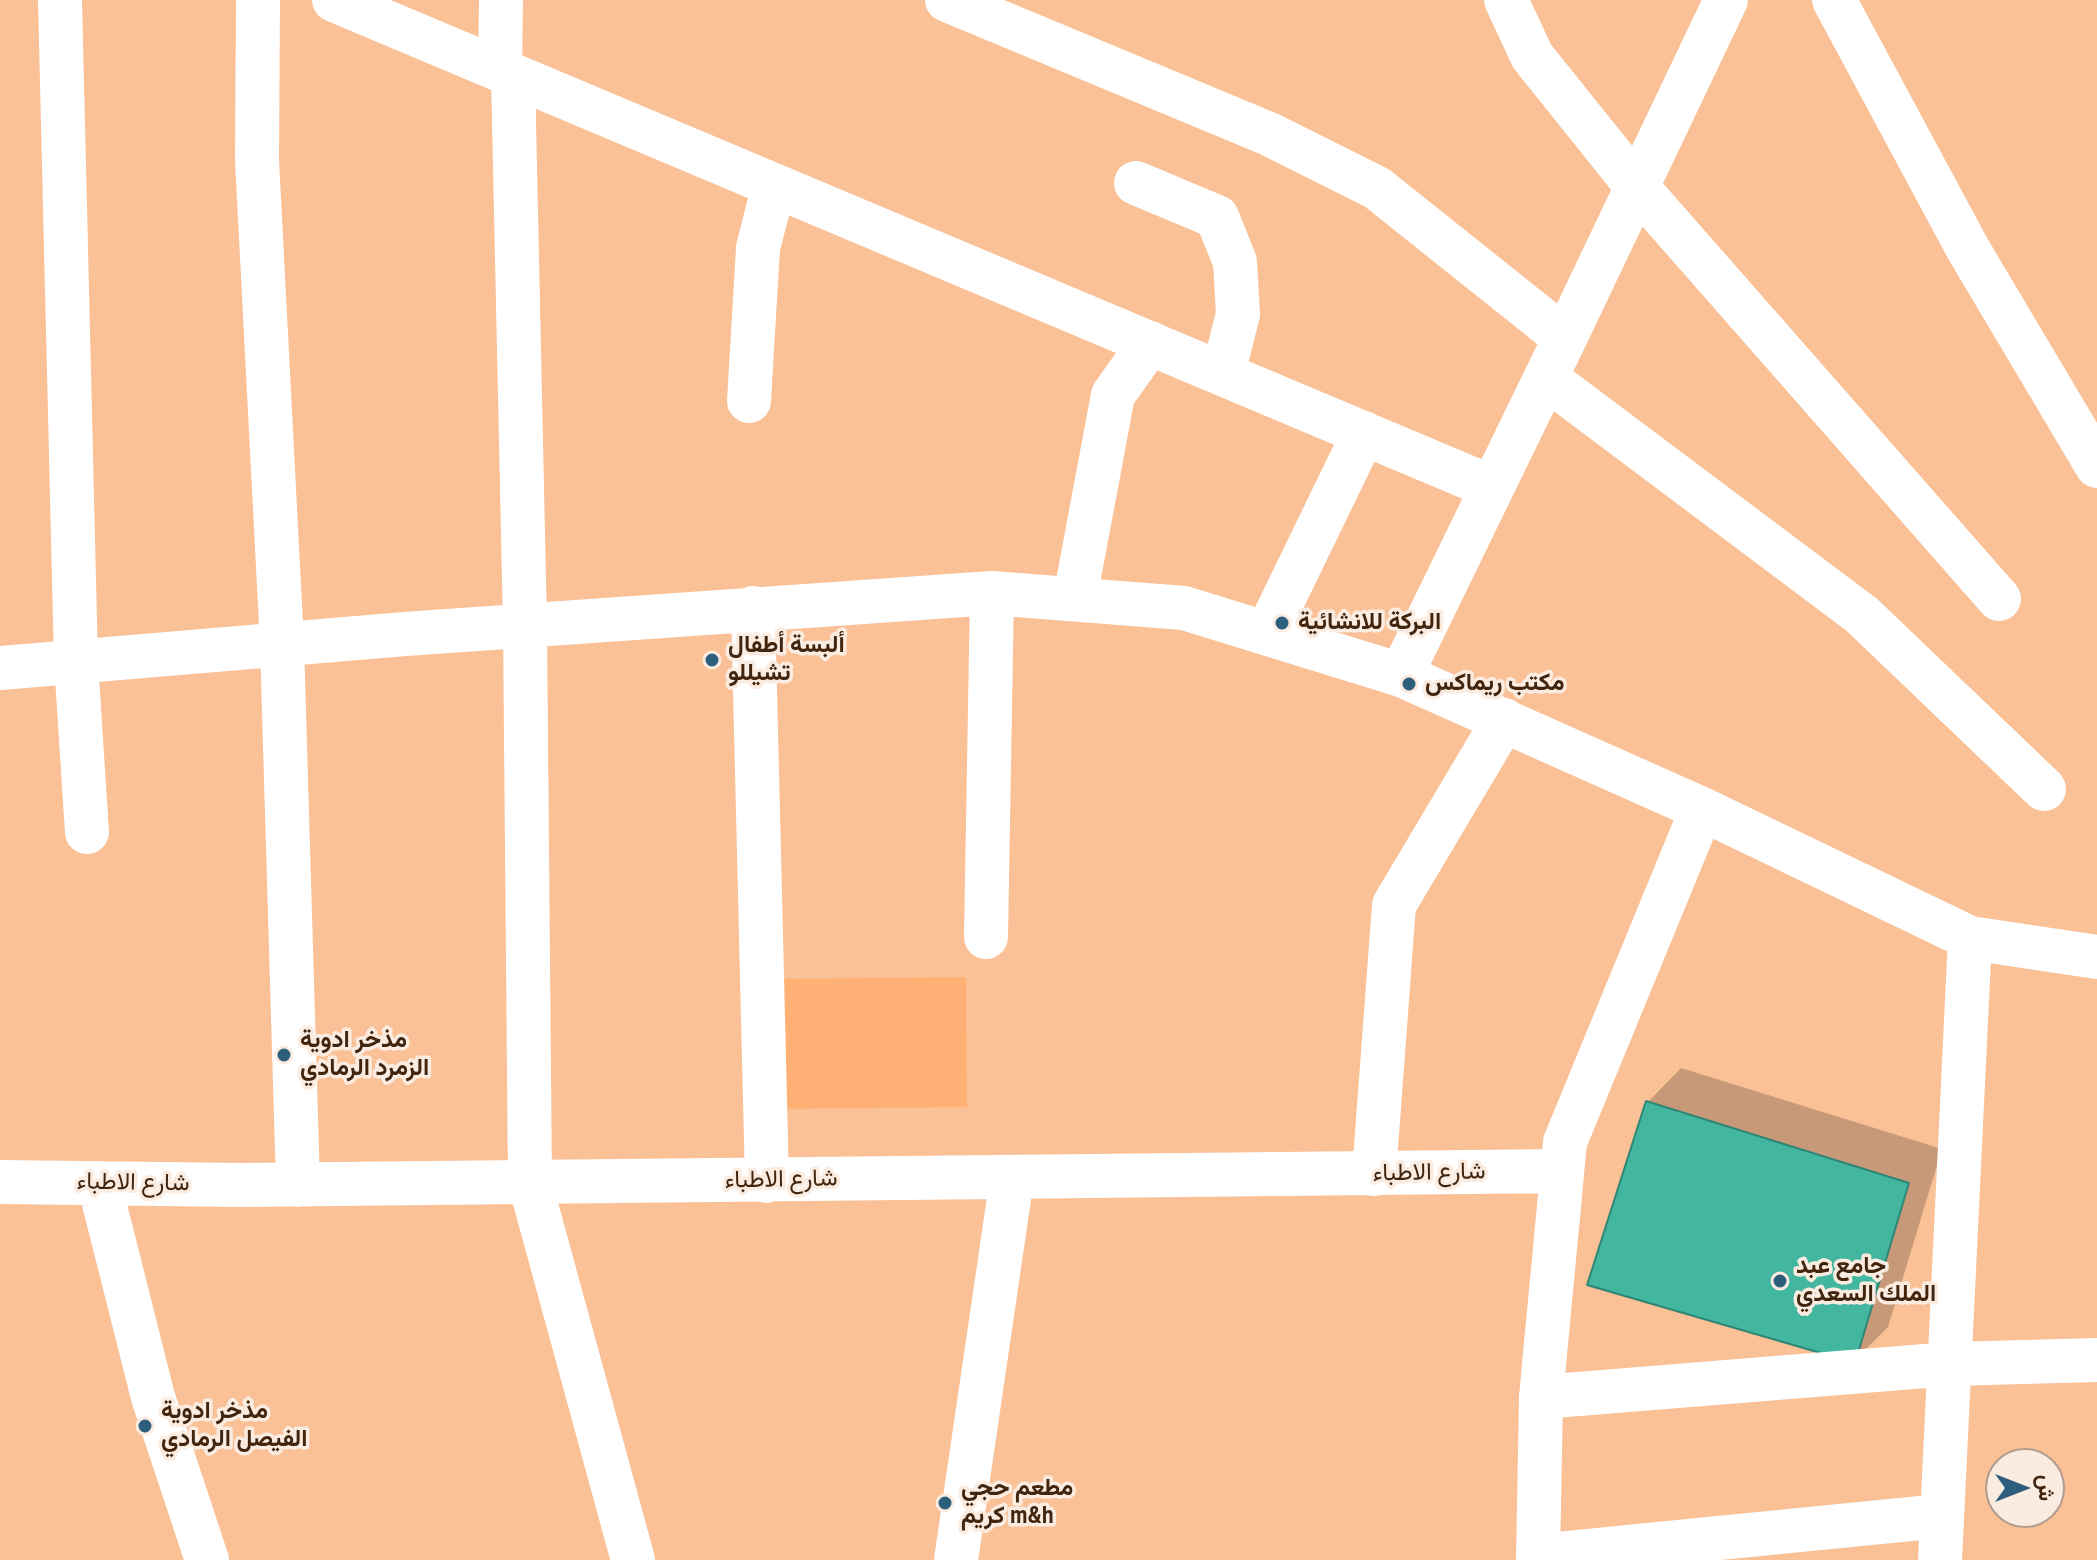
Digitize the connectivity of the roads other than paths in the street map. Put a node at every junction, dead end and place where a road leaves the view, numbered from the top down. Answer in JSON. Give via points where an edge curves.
{"nodes":[{"id":1,"x":60,"y":0,"type":"edge"},
{"id":2,"x":258,"y":0,"type":"edge"},
{"id":3,"x":334,"y":0,"type":"edge"},
{"id":4,"x":501,"y":0,"type":"edge"},
{"id":5,"x":947,"y":0,"type":"edge"},
{"id":6,"x":1506,"y":0,"type":"edge"},
{"id":7,"x":1726,"y":0,"type":"edge"},
{"id":8,"x":1834,"y":0,"type":"edge"},
{"id":9,"x":506,"y":72,"type":"junction"},
{"id":10,"x":1136,"y":183,"type":"dead end"},
{"id":11,"x":774,"y":185,"type":"junction"},
{"id":12,"x":1637,"y":187,"type":"junction"},
{"id":13,"x":1565,"y":338,"type":"junction"},
{"id":14,"x":1150,"y":343,"type":"junction"},
{"id":15,"x":1223,"y":374,"type":"junction"},
{"id":16,"x":1546,"y":378,"type":"junction"},
{"id":17,"x":749,"y":401,"type":"dead end"},
{"id":18,"x":1364,"y":433,"type":"junction"},
{"id":19,"x":2097,"y":466,"type":"edge"},
{"id":20,"x":1491,"y":487,"type":"junction"},
{"id":21,"x":992,"y":593,"type":"junction"},
{"id":22,"x":1075,"y":598,"type":"junction"},
{"id":23,"x":1999,"y":599,"type":"dead end"},
{"id":24,"x":753,"y":608,"type":"junction"},
{"id":25,"x":525,"y":625,"type":"junction"},
{"id":26,"x":1267,"y":633,"type":"junction"},
{"id":27,"x":282,"y":644,"type":"junction"},
{"id":28,"x":76,"y":662,"type":"junction"},
{"id":29,"x":0,"y":668,"type":"edge"},
{"id":30,"x":1401,"y":675,"type":"junction"},
{"id":31,"x":1504,"y":720,"type":"junction"},
{"id":32,"x":2044,"y":789,"type":"dead end"},
{"id":33,"x":1702,"y":809,"type":"junction"},
{"id":34,"x":87,"y":832,"type":"dead end"},
{"id":35,"x":986,"y":937,"type":"dead end"},
{"id":36,"x":1970,"y":938,"type":"junction"},
{"id":37,"x":2097,"y":957,"type":"edge"},
{"id":38,"x":1562,"y":1171,"type":"junction"},
{"id":39,"x":1374,"y":1174,"type":"junction"},
{"id":40,"x":1012,"y":1178,"type":"junction"},
{"id":41,"x":767,"y":1181,"type":"junction"},
{"id":42,"x":0,"y":1182,"type":"edge"},
{"id":43,"x":99,"y":1183,"type":"junction"},
{"id":44,"x":530,"y":1183,"type":"junction"},
{"id":45,"x":298,"y":1185,"type":"junction"},
{"id":46,"x":2097,"y":1360,"type":"edge"},
{"id":47,"x":1950,"y":1364,"type":"junction"},
{"id":48,"x":1541,"y":1397,"type":"junction"},
{"id":49,"x":1941,"y":1516,"type":"junction"},
{"id":50,"x":1538,"y":1558,"type":"edge"},
{"id":51,"x":207,"y":1560,"type":"edge"},
{"id":52,"x":633,"y":1560,"type":"edge"},
{"id":53,"x":956,"y":1560,"type":"edge"},
{"id":54,"x":1940,"y":1560,"type":"edge"}],
"edges":[{"from":1,"to":28,"type":"street"},
{"from":2,"to":27,"type":"street","via":[[257,160]]},
{"from":3,"to":9,"type":"street"},
{"from":4,"to":9,"type":"street"},
{"from":5,"to":13,"type":"street","via":[[1269,134],[1377,188]]},
{"from":6,"to":12,"type":"street","via":[[1532,56]]},
{"from":7,"to":12,"type":"street"},
{"from":8,"to":19,"type":"street","via":[[1968,249]]},
{"from":9,"to":11,"type":"street"},
{"from":9,"to":25,"type":"street"},
{"from":10,"to":15,"type":"street","via":[[1217,217],[1235,262],[1238,314]]},
{"from":11,"to":14,"type":"street"},
{"from":11,"to":17,"type":"street","via":[[758,248]]},
{"from":12,"to":13,"type":"street"},
{"from":12,"to":23,"type":"street"},
{"from":13,"to":16,"type":"street"},
{"from":14,"to":15,"type":"street"},
{"from":14,"to":22,"type":"street","via":[[1113,395]]},
{"from":15,"to":18,"type":"street"},
{"from":16,"to":20,"type":"street"},
{"from":16,"to":32,"type":"street","via":[[1862,615]]},
{"from":18,"to":20,"type":"street"},
{"from":18,"to":26,"type":"street"},
{"from":20,"to":30,"type":"street"},
{"from":21,"to":22,"type":"street"},
{"from":21,"to":24,"type":"street"},
{"from":21,"to":35,"type":"street"},
{"from":22,"to":26,"type":"street","via":[[1184,608]]},
{"from":24,"to":25,"type":"street"},
{"from":24,"to":41,"type":"street"},
{"from":25,"to":27,"type":"street"},
{"from":25,"to":44,"type":"street"},
{"from":26,"to":30,"type":"street"},
{"from":27,"to":28,"type":"street"},
{"from":27,"to":45,"type":"street"},
{"from":28,"to":29,"type":"street"},
{"from":28,"to":34,"type":"street"},
{"from":30,"to":31,"type":"street"},
{"from":31,"to":33,"type":"street"},
{"from":31,"to":39,"type":"street","via":[[1394,905]]},
{"from":33,"to":36,"type":"street"},
{"from":33,"to":38,"type":"street","via":[[1565,1142]]},
{"from":36,"to":37,"type":"street"},
{"from":36,"to":47,"type":"street"},
{"from":38,"to":39,"type":"street","name":"شارع الاطباء"},
{"from":38,"to":48,"type":"street"},
{"from":39,"to":40,"type":"street","name":"شارع الاطباء"},
{"from":40,"to":41,"type":"street","name":"شارع الاطباء"},
{"from":40,"to":53,"type":"street"},
{"from":41,"to":44,"type":"street","name":"شارع الاطباء"},
{"from":42,"to":43,"type":"street","name":"شارع الاطباء"},
{"from":43,"to":45,"type":"street","name":"شارع الاطباء"},
{"from":43,"to":51,"type":"street","via":[[153,1397]]},
{"from":44,"to":45,"type":"street","name":"شارع الاطباء"},
{"from":44,"to":52,"type":"street"},
{"from":46,"to":47,"type":"street"},
{"from":47,"to":48,"type":"street"},
{"from":47,"to":49,"type":"street"},
{"from":48,"to":50,"type":"street"},
{"from":49,"to":50,"type":"street"},
{"from":49,"to":54,"type":"street"}]}
